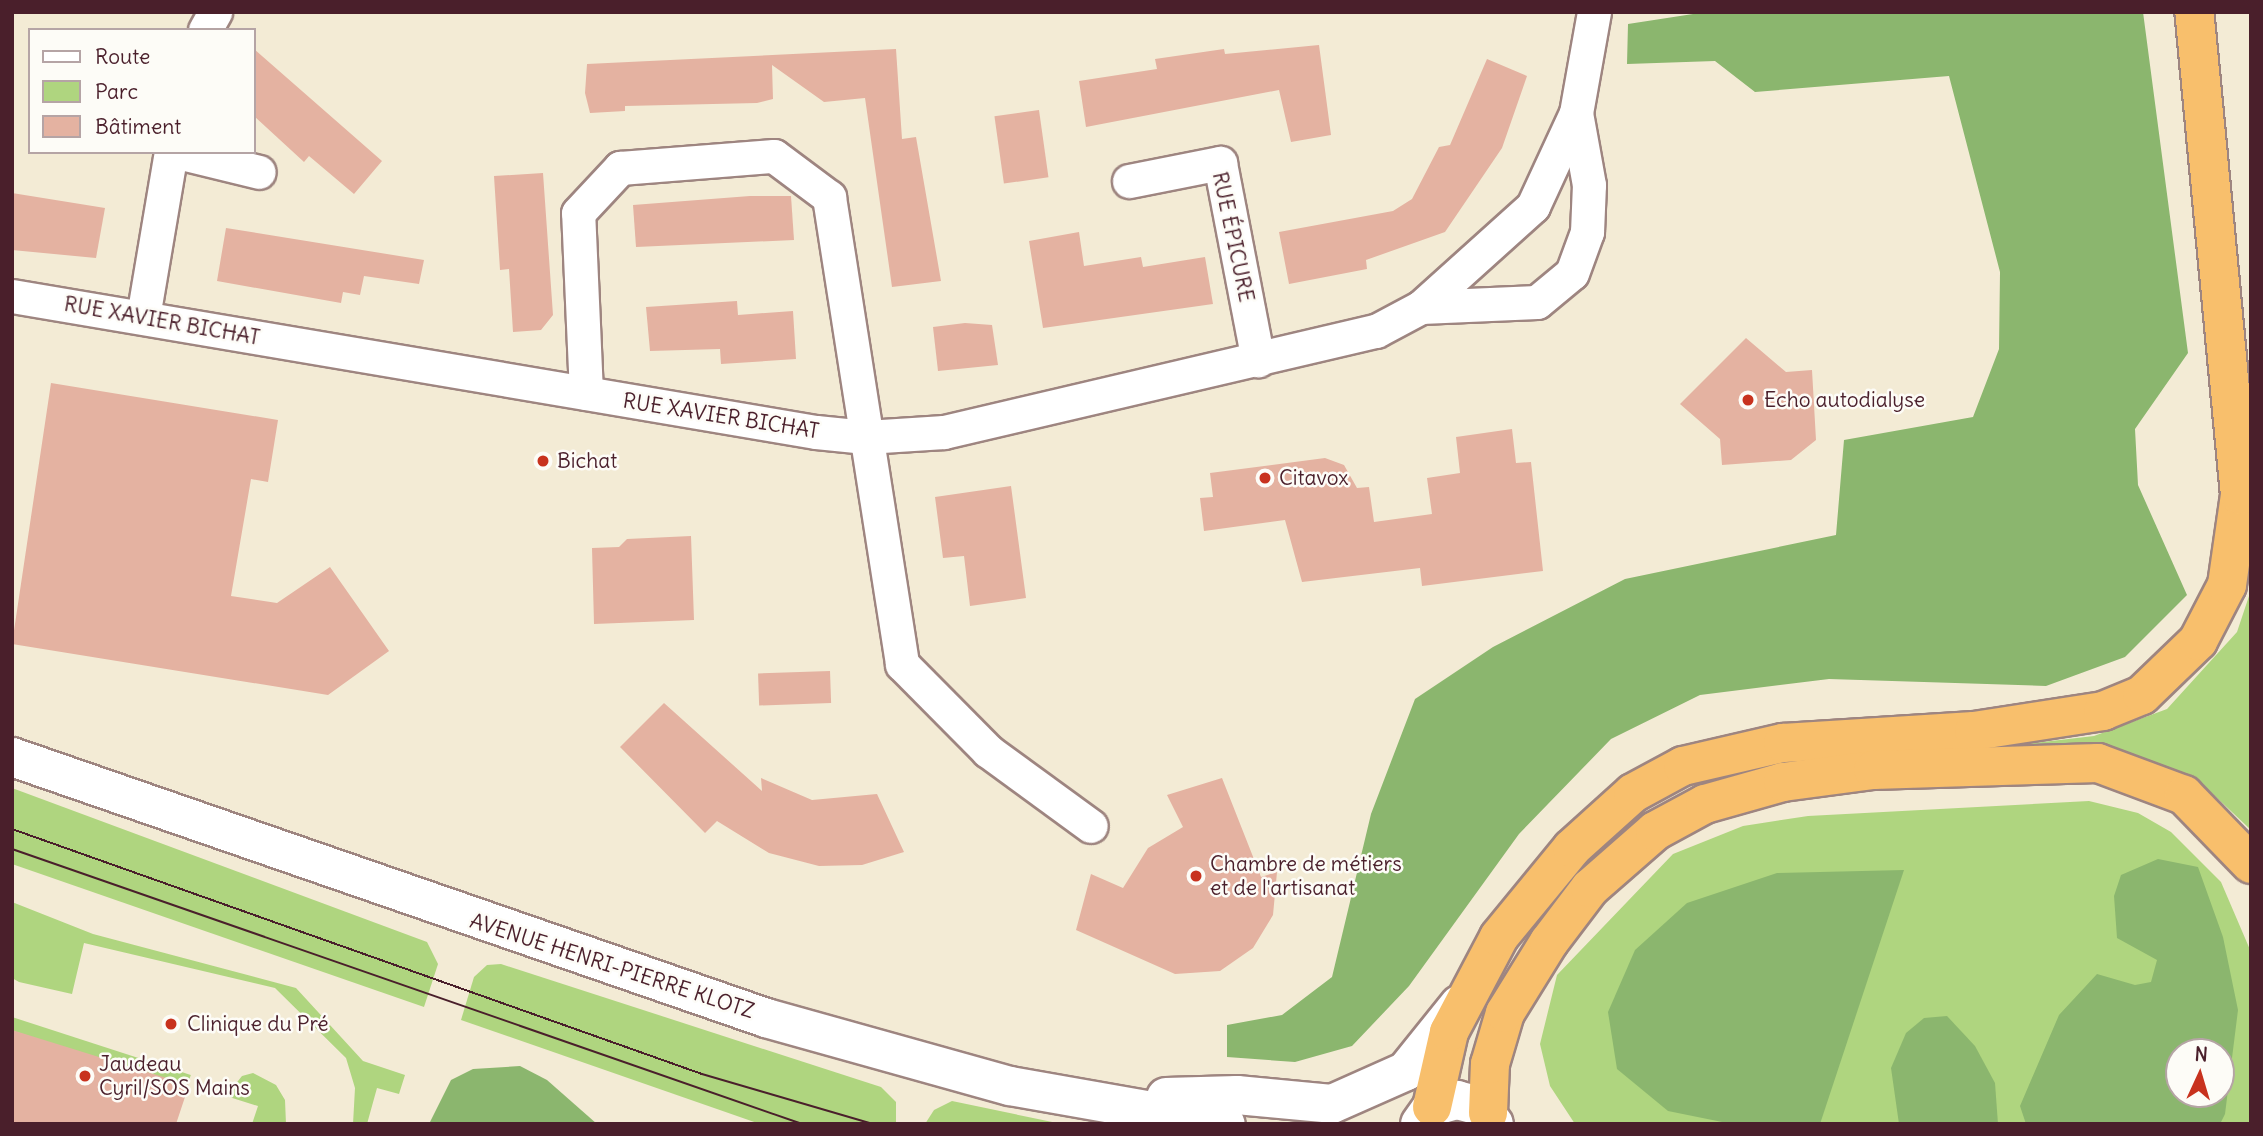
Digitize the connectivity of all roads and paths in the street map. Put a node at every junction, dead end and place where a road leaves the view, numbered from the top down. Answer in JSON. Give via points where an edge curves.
{"nodes":[{"id":1,"x":215,"y":12,"type":"edge"},
{"id":2,"x":1594,"y":12,"type":"edge"},
{"id":3,"x":2194,"y":12,"type":"edge"},
{"id":4,"x":2213,"y":12,"type":"edge"},
{"id":5,"x":206,"y":28,"type":"edge"},
{"id":6,"x":1576,"y":113,"type":"junction"},
{"id":7,"x":171,"y":154,"type":"edge"},
{"id":8,"x":185,"y":154,"type":"edge"},
{"id":9,"x":259,"y":172,"type":"dead end"},
{"id":10,"x":1129,"y":181,"type":"dead end"},
{"id":11,"x":12,"y":296,"type":"edge"},
{"id":12,"x":1421,"y":307,"type":"junction"},
{"id":13,"x":143,"y":317,"type":"junction"},
{"id":14,"x":2251,"y":335,"type":"edge"},
{"id":15,"x":1258,"y":360,"type":"junction"},
{"id":16,"x":586,"y":393,"type":"junction"},
{"id":17,"x":866,"y":437,"type":"junction"},
{"id":18,"x":12,"y":757,"type":"edge"},
{"id":19,"x":1091,"y":826,"type":"dead end"},
{"id":20,"x":2251,"y":864,"type":"edge"},
{"id":21,"x":1466,"y":995,"type":"junction"},
{"id":22,"x":1074,"y":1100,"type":"junction"},
{"id":23,"x":1426,"y":1116,"type":"edge"},
{"id":24,"x":1491,"y":1119,"type":"edge"},
{"id":25,"x":1226,"y":1124,"type":"edge"}],
"edges":[{"from":1,"to":5,"type":"street"},
{"from":2,"to":6,"type":"street","name":"RUE XAVIER BICHAT"},
{"from":3,"to":21,"type":"highway","via":[[2240,495],[2227,585],[2198,641],[2142,695],[2061,722],[1783,743],[1683,766],[1633,793],[1572,848],[1499,937]]},
{"from":4,"to":14,"type":"highway"},
{"from":6,"to":12,"type":"street","name":"RUE XAVIER BICHAT","via":[[1533,206]]},
{"from":6,"to":12,"type":"street","name":"RUE XAVIER BICHAT","via":[[1589,186],[1587,232],[1572,273],[1537,303]]},
{"from":7,"to":13,"type":"street"},
{"from":8,"to":9,"type":"street"},
{"from":10,"to":15,"type":"street","name":"RUE ÉPICURE","via":[[1220,163]]},
{"from":11,"to":13,"type":"street","name":"RUE XAVIER BICHAT"},
{"from":12,"to":15,"type":"street","name":"RUE XAVIER BICHAT","via":[[1376,331]]},
{"from":13,"to":16,"type":"street","name":"RUE XAVIER BICHAT"},
{"from":15,"to":17,"type":"street","name":"RUE XAVIER BICHAT","via":[[944,432]]},
{"from":16,"to":17,"type":"street","name":"RUE XAVIER BICHAT"},
{"from":16,"to":17,"type":"street","via":[[578,213],[620,168],[774,156],[829,197]]},
{"from":17,"to":19,"type":"street","via":[[902,664],[988,751]]},
{"from":18,"to":22,"type":"street","name":"AVENUE HENRI-PIERRE KLOTZ","via":[[651,983]]},
{"from":20,"to":24,"type":"highway","via":[[2185,795],[2098,763],[1873,770],[1783,782],[1705,804],[1654,831],[1590,888],[1549,942],[1505,1013],[1490,1064]]},
{"from":21,"to":22,"type":"street","via":[[1406,1071],[1332,1104],[1237,1095]]},
{"from":21,"to":23,"type":"highway","via":[[1441,1059]]},
{"from":22,"to":25,"type":"street","name":"AVENUE HENRI-PIERRE KLOTZ"},
{"from":23,"to":24,"type":"street","via":[[1466,1100]]}]}
